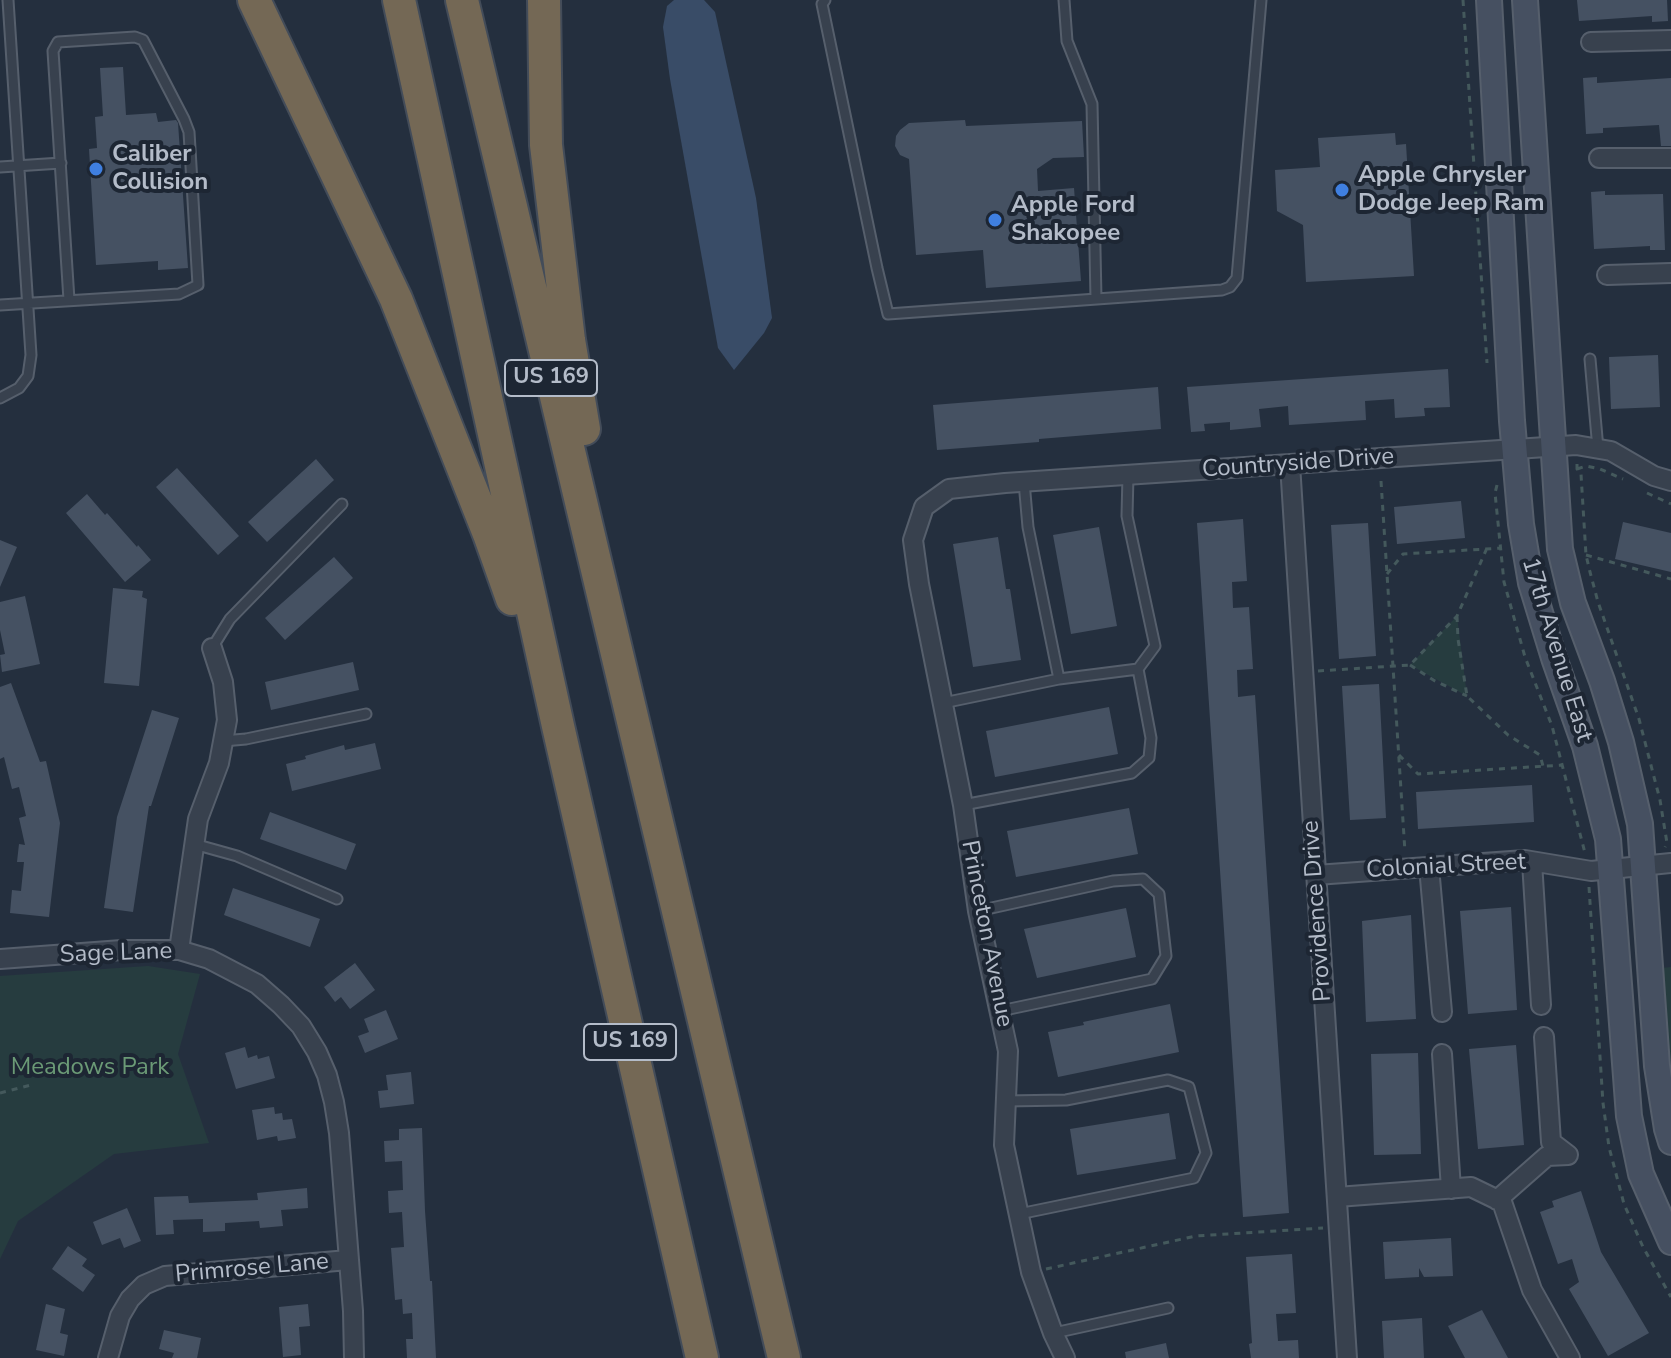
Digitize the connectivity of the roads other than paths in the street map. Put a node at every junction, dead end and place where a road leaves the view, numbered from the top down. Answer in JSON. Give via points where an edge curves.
{"nodes":[{"id":1,"x":8,"y":0,"type":"edge"},
{"id":2,"x":254,"y":0,"type":"edge"},
{"id":3,"x":399,"y":0,"type":"edge"},
{"id":4,"x":462,"y":0,"type":"edge"},
{"id":5,"x":544,"y":0,"type":"edge"},
{"id":6,"x":825,"y":0,"type":"edge"},
{"id":7,"x":1064,"y":0,"type":"edge"},
{"id":8,"x":1261,"y":0,"type":"edge"},
{"id":9,"x":1489,"y":0,"type":"edge"},
{"id":10,"x":1525,"y":0,"type":"edge"},
{"id":11,"x":1671,"y":40,"type":"edge"},
{"id":12,"x":1591,"y":42,"type":"dead end"},
{"id":13,"x":1599,"y":158,"type":"dead end"},
{"id":14,"x":1671,"y":158,"type":"edge"},
{"id":15,"x":61,"y":163,"type":"junction"},
{"id":16,"x":18,"y":166,"type":"junction"},
{"id":17,"x":0,"y":167,"type":"edge"},
{"id":18,"x":1671,"y":273,"type":"edge"},
{"id":19,"x":1607,"y":275,"type":"dead end"},
{"id":20,"x":1096,"y":299,"type":"junction"},
{"id":21,"x":69,"y":300,"type":"junction"},
{"id":22,"x":28,"y":302,"type":"junction"},
{"id":23,"x":0,"y":305,"type":"edge"},
{"id":24,"x":1590,"y":359,"type":"dead end"},
{"id":25,"x":0,"y":398,"type":"edge"},
{"id":26,"x":1564,"y":446,"type":"junction"},
{"id":27,"x":1515,"y":449,"type":"junction"},
{"id":28,"x":1598,"y":449,"type":"junction"},
{"id":29,"x":1290,"y":464,"type":"junction"},
{"id":30,"x":1128,"y":475,"type":"junction"},
{"id":31,"x":1671,"y":481,"type":"edge"},
{"id":32,"x":1024,"y":482,"type":"junction"},
{"id":33,"x":342,"y":504,"type":"dead end"},
{"id":34,"x":924,"y":507,"type":"joint"},
{"id":35,"x":212,"y":648,"type":"joint"},
{"id":36,"x":1138,"y":669,"type":"junction"},
{"id":37,"x":1059,"y":679,"type":"junction"},
{"id":38,"x":943,"y":703,"type":"junction"},
{"id":39,"x":366,"y":714,"type":"dead end"},
{"id":40,"x":558,"y":726,"type":"junction"},
{"id":41,"x":223,"y":741,"type":"junction"},
{"id":42,"x":641,"y":755,"type":"junction"},
{"id":43,"x":963,"y":805,"type":"junction"},
{"id":44,"x":194,"y":844,"type":"junction"},
{"id":45,"x":1532,"y":862,"type":"junction"},
{"id":46,"x":1657,"y":864,"type":"edge"},
{"id":47,"x":1429,"y":867,"type":"junction"},
{"id":48,"x":1610,"y":869,"type":"junction"},
{"id":49,"x":1316,"y":875,"type":"junction"},
{"id":50,"x":337,"y":899,"type":"dead end"},
{"id":51,"x":978,"y":911,"type":"junction"},
{"id":52,"x":179,"y":950,"type":"junction"},
{"id":53,"x":0,"y":959,"type":"edge"},
{"id":54,"x":1541,"y":1005,"type":"dead end"},
{"id":55,"x":1000,"y":1011,"type":"junction"},
{"id":56,"x":1442,"y":1012,"type":"dead end"},
{"id":57,"x":1544,"y":1037,"type":"dead end"},
{"id":58,"x":1442,"y":1054,"type":"dead end"},
{"id":59,"x":1005,"y":1101,"type":"junction"},
{"id":60,"x":1671,"y":1142,"type":"edge"},
{"id":61,"x":1451,"y":1189,"type":"junction"},
{"id":62,"x":1337,"y":1197,"type":"junction"},
{"id":63,"x":1497,"y":1200,"type":"junction"},
{"id":64,"x":1019,"y":1214,"type":"junction"},
{"id":65,"x":1671,"y":1242,"type":"edge"},
{"id":66,"x":348,"y":1260,"type":"junction"},
{"id":67,"x":1168,"y":1308,"type":"dead end"},
{"id":68,"x":1053,"y":1333,"type":"junction"},
{"id":69,"x":108,"y":1358,"type":"edge"},
{"id":70,"x":354,"y":1358,"type":"edge"},
{"id":71,"x":702,"y":1358,"type":"edge"},
{"id":72,"x":784,"y":1358,"type":"edge"},
{"id":73,"x":1065,"y":1358,"type":"edge"},
{"id":74,"x":1347,"y":1358,"type":"edge"},
{"id":75,"x":1570,"y":1358,"type":"edge"}],
"edges":[{"from":1,"to":16,"type":"lane"},
{"from":2,"to":40,"type":"highway","via":[[396,299]]},
{"from":3,"to":40,"type":"highway","number":"US 169"},
{"from":4,"to":42,"type":"highway","number":"US 169"},
{"from":5,"to":42,"type":"highway","via":[[546,145],[569,340]]},
{"from":6,"to":20,"type":"lane","via":[[888,314]]},
{"from":7,"to":20,"type":"lane","via":[[1067,41],[1092,104]]},
{"from":8,"to":20,"type":"lane","via":[[1237,278],[1222,290]]},
{"from":9,"to":27,"type":"street","name":"17th Avenue East"},
{"from":10,"to":26,"type":"street","name":"17th Avenue East"},
{"from":11,"to":12,"type":"street"},
{"from":13,"to":14,"type":"street"},
{"from":15,"to":16,"type":"lane"},
{"from":15,"to":21,"type":"lane"},
{"from":15,"to":21,"type":"lane","via":[[53,51],[58,42],[143,40],[189,132],[198,285],[179,294]]},
{"from":16,"to":17,"type":"lane"},
{"from":16,"to":22,"type":"lane"},
{"from":18,"to":19,"type":"street"},
{"from":21,"to":22,"type":"lane"},
{"from":22,"to":23,"type":"lane"},
{"from":22,"to":25,"type":"lane","via":[[28,376]]},
{"from":24,"to":28,"type":"lane"},
{"from":26,"to":27,"type":"street","name":"Countryside Drive"},
{"from":26,"to":28,"type":"street","name":"Countryside Drive"},
{"from":26,"to":46,"type":"street","name":"17th Avenue East","via":[[1560,549],[1621,742],[1640,824]]},
{"from":27,"to":29,"type":"street","name":"Countryside Drive"},
{"from":27,"to":48,"type":"street","name":"17th Avenue East","via":[[1531,583],[1585,746],[1608,839]]},
{"from":28,"to":31,"type":"street","name":"Countryside Drive"},
{"from":29,"to":30,"type":"street","name":"Countryside Drive"},
{"from":29,"to":49,"type":"street","name":"Providence Drive"},
{"from":30,"to":32,"type":"street","name":"Countryside Drive"},
{"from":30,"to":36,"type":"lane","via":[[1127,516],[1155,646]]},
{"from":32,"to":34,"type":"street","name":"Countryside Drive","via":[[949,489]]},
{"from":32,"to":37,"type":"lane"},
{"from":33,"to":35,"type":"lane","via":[[230,619]]},
{"from":34,"to":38,"type":"street","name":"Princeton Avenue","via":[[913,540]]},
{"from":35,"to":41,"type":"street","via":[[223,682]]},
{"from":36,"to":37,"type":"lane"},
{"from":36,"to":43,"type":"lane","via":[[1151,738],[1149,758],[1132,773]]},
{"from":37,"to":38,"type":"lane"},
{"from":38,"to":43,"type":"street","name":"Princeton Avenue"},
{"from":39,"to":41,"type":"lane"},
{"from":40,"to":71,"type":"highway","number":"US 169"},
{"from":41,"to":44,"type":"street"},
{"from":42,"to":72,"type":"highway","number":"US 169"},
{"from":43,"to":51,"type":"street","name":"Princeton Avenue"},
{"from":44,"to":50,"type":"lane","via":[[237,856]]},
{"from":44,"to":52,"type":"street"},
{"from":45,"to":47,"type":"street","name":"Colonial Street"},
{"from":45,"to":48,"type":"street","name":"Colonial Street"},
{"from":45,"to":54,"type":"street"},
{"from":46,"to":48,"type":"street","name":"Colonial Street"},
{"from":46,"to":60,"type":"street","name":"17th Avenue East","via":[[1657,1066]]},
{"from":47,"to":49,"type":"street","name":"Colonial Street"},
{"from":47,"to":56,"type":"street"},
{"from":48,"to":65,"type":"street","name":"17th Avenue East","via":[[1629,1116],[1641,1174]]},
{"from":49,"to":62,"type":"street","name":"Providence Drive"},
{"from":51,"to":55,"type":"street","name":"Princeton Avenue"},
{"from":51,"to":55,"type":"lane","via":[[1113,881],[1143,879],[1159,894],[1166,956],[1152,979]]},
{"from":52,"to":53,"type":"street","name":"Sage Lane"},
{"from":52,"to":66,"type":"street","name":"Sage Lane","via":[[257,984],[301,1026],[317,1052],[339,1133]]},
{"from":55,"to":59,"type":"street","name":"Princeton Avenue","via":[[1008,1051]]},
{"from":57,"to":63,"type":"street","via":[[1551,1142],[1568,1155],[1547,1156]]},
{"from":58,"to":61,"type":"street"},
{"from":59,"to":64,"type":"street","name":"Princeton Avenue","via":[[1004,1145]]},
{"from":59,"to":64,"type":"lane","via":[[1066,1100],[1168,1080],[1189,1087],[1206,1153],[1194,1178]]},
{"from":61,"to":62,"type":"street"},
{"from":61,"to":63,"type":"street","via":[[1471,1187]]},
{"from":62,"to":74,"type":"street","name":"Providence Drive"},
{"from":63,"to":75,"type":"street","via":[[1532,1290]]},
{"from":64,"to":68,"type":"street","name":"Princeton Avenue","via":[[1031,1272]]},
{"from":66,"to":69,"type":"street","name":"Primrose Lane","via":[[165,1276],[144,1285],[130,1299]]},
{"from":66,"to":70,"type":"street","name":"Sage Lane"},
{"from":67,"to":68,"type":"lane"},
{"from":68,"to":73,"type":"street","name":"Princeton Avenue"}]}
